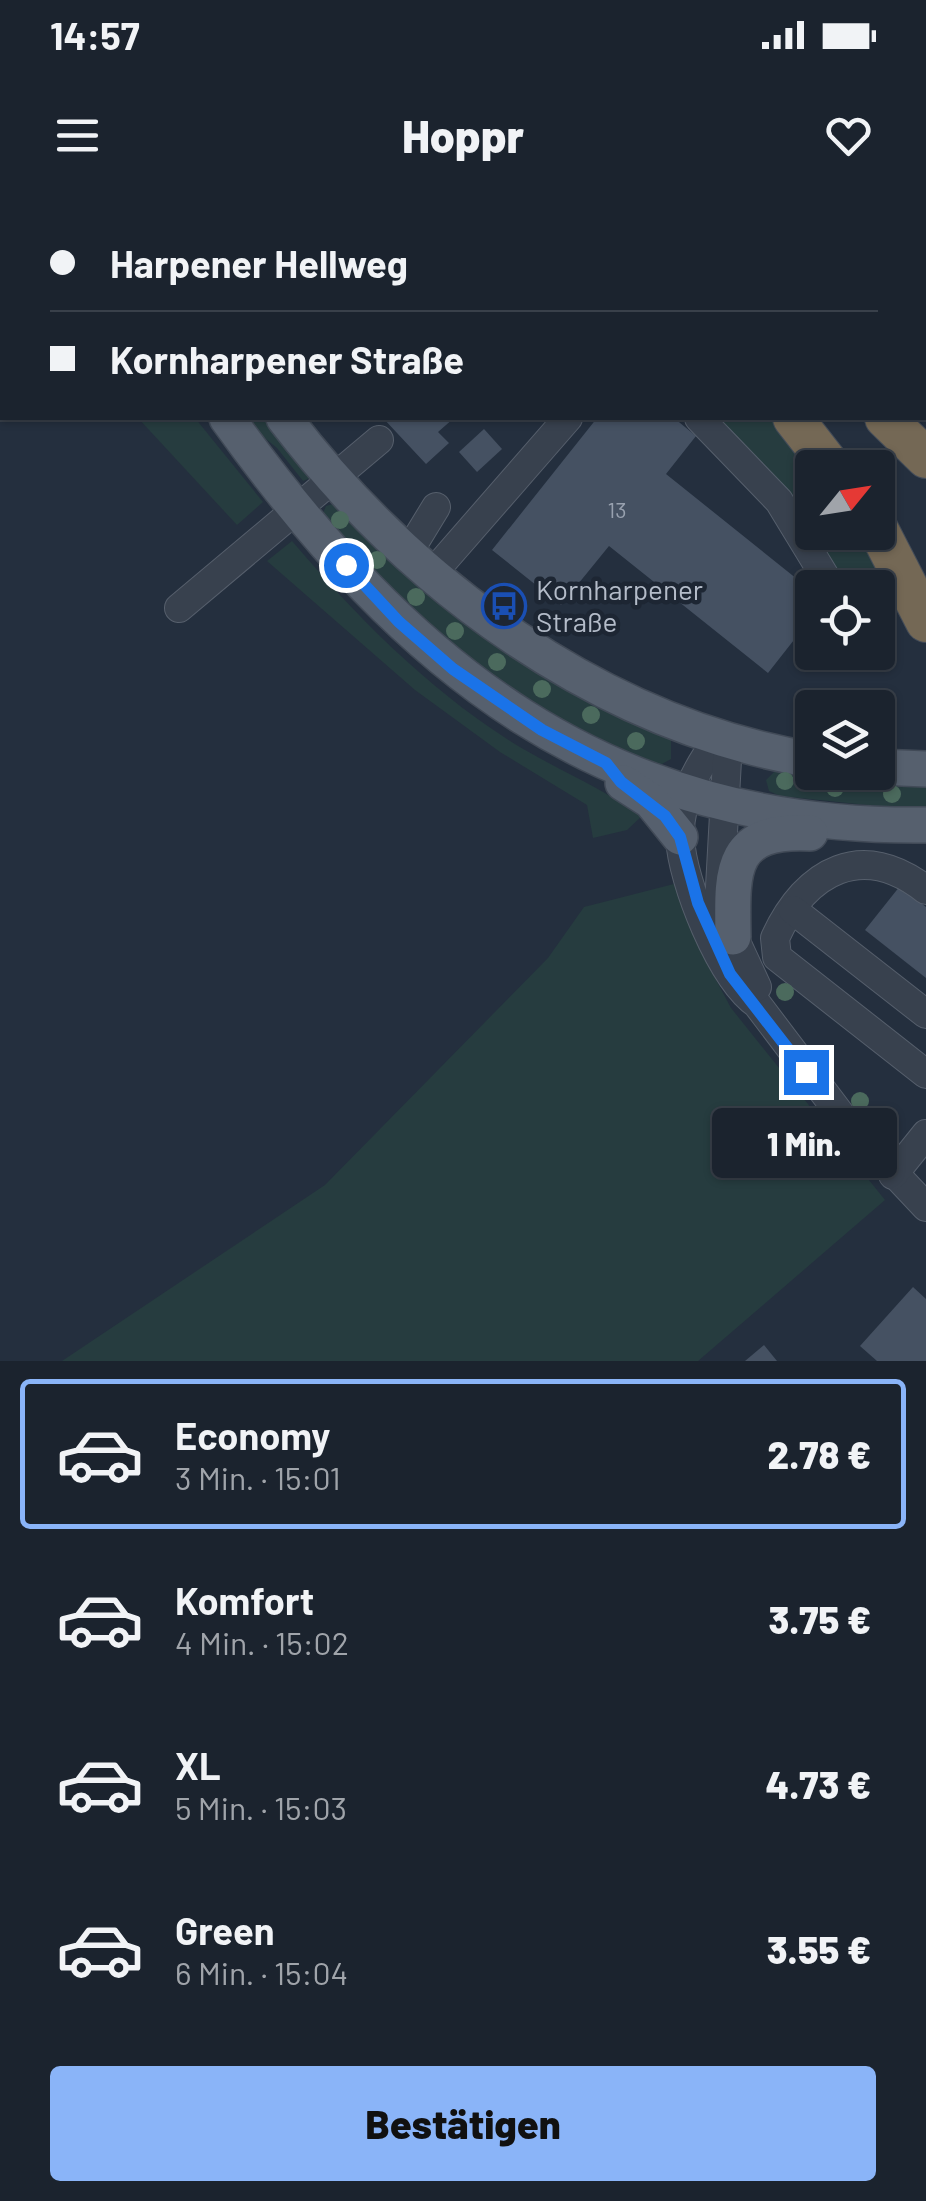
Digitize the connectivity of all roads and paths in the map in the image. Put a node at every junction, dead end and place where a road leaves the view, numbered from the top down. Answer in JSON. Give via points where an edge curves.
{"nodes":[{"id":1,"x":229,"y":420,"type":"edge"},
{"id":2,"x":286,"y":420,"type":"edge"},
{"id":3,"x":566,"y":420,"type":"edge"},
{"id":4,"x":701,"y":420,"type":"edge"},
{"id":5,"x":795,"y":420,"type":"edge"},
{"id":6,"x":887,"y":420,"type":"edge"},
{"id":7,"x":379,"y":440,"type":"dead end"},
{"id":8,"x":818,"y":450,"type":"edge"},
{"id":9,"x":926,"y":458,"type":"edge"},
{"id":10,"x":335,"y":482,"type":"junction"},
{"id":11,"x":436,"y":507,"type":"dead end"},
{"id":12,"x":297,"y":511,"type":"junction"},
{"id":13,"x":889,"y":550,"type":"edge"},
{"id":14,"x":420,"y":564,"type":"junction"},
{"id":15,"x":821,"y":570,"type":"edge"},
{"id":16,"x":179,"y":608,"type":"dead end"},
{"id":17,"x":926,"y":622,"type":"edge"},
{"id":18,"x":723,"y":740,"type":"junction"},
{"id":19,"x":795,"y":756,"type":"edge"},
{"id":20,"x":606,"y":763,"type":"junction"},
{"id":21,"x":895,"y":768,"type":"edge"},
{"id":22,"x":926,"y":769,"type":"edge"},
{"id":23,"x":688,"y":794,"type":"junction"},
{"id":24,"x":722,"y":804,"type":"junction"},
{"id":25,"x":926,"y":824,"type":"edge"},
{"id":26,"x":866,"y":825,"type":"junction"},
{"id":27,"x":680,"y":837,"type":"junction"},
{"id":28,"x":926,"y":890,"type":"edge"},
{"id":29,"x":793,"y":910,"type":"junction"},
{"id":30,"x":733,"y":937,"type":"junction"},
{"id":31,"x":757,"y":1004,"type":"junction"},
{"id":32,"x":926,"y":1014,"type":"edge"},
{"id":33,"x":926,"y":1074,"type":"edge"},
{"id":34,"x":926,"y":1134,"type":"edge"},
{"id":35,"x":893,"y":1175,"type":"junction"},
{"id":36,"x":923,"y":1197,"type":"edge"}],
"edges":[{"from":1,"to":12,"type":"main road"},
{"from":2,"to":10,"type":"main road"},
{"from":3,"to":14,"type":"street"},
{"from":4,"to":15,"type":"street","via":[[780,501]]},
{"from":5,"to":8,"type":"highway"},
{"from":6,"to":9,"type":"highway"},
{"from":7,"to":10,"type":"street"},
{"from":10,"to":12,"type":"street"},
{"from":10,"to":14,"type":"main road"},
{"from":11,"to":14,"type":"street"},
{"from":12,"to":16,"type":"street"},
{"from":12,"to":20,"type":"main road","via":[[399,622],[453,669],[542,730]]},
{"from":13,"to":17,"type":"highway"},
{"from":14,"to":18,"type":"main road","via":[[572,673]]},
{"from":18,"to":19,"type":"main road"},
{"from":18,"to":23,"type":"street"},
{"from":18,"to":24,"type":"street"},
{"from":20,"to":23,"type":"main road"},
{"from":20,"to":27,"type":"main road"},
{"from":21,"to":22,"type":"main road"},
{"from":23,"to":24,"type":"main road"},
{"from":23,"to":27,"type":"street"},
{"from":24,"to":26,"type":"main road"},
{"from":24,"to":30,"type":"street","via":[[719,905]]},
{"from":25,"to":26,"type":"main road"},
{"from":26,"to":30,"type":"main road","via":[[851,836],[784,832],[750,846],[735,865]]},
{"from":27,"to":31,"type":"street","via":[[713,940],[742,994]]},
{"from":28,"to":29,"type":"street","via":[[901,870],[842,866],[820,876]]},
{"from":29,"to":32,"type":"street"},
{"from":29,"to":33,"type":"street","via":[[775,938],[777,957]]},
{"from":30,"to":31,"type":"street","via":[[756,985]]},
{"from":31,"to":35,"type":"street"},
{"from":34,"to":35,"type":"street"},
{"from":35,"to":36,"type":"street"}]}
